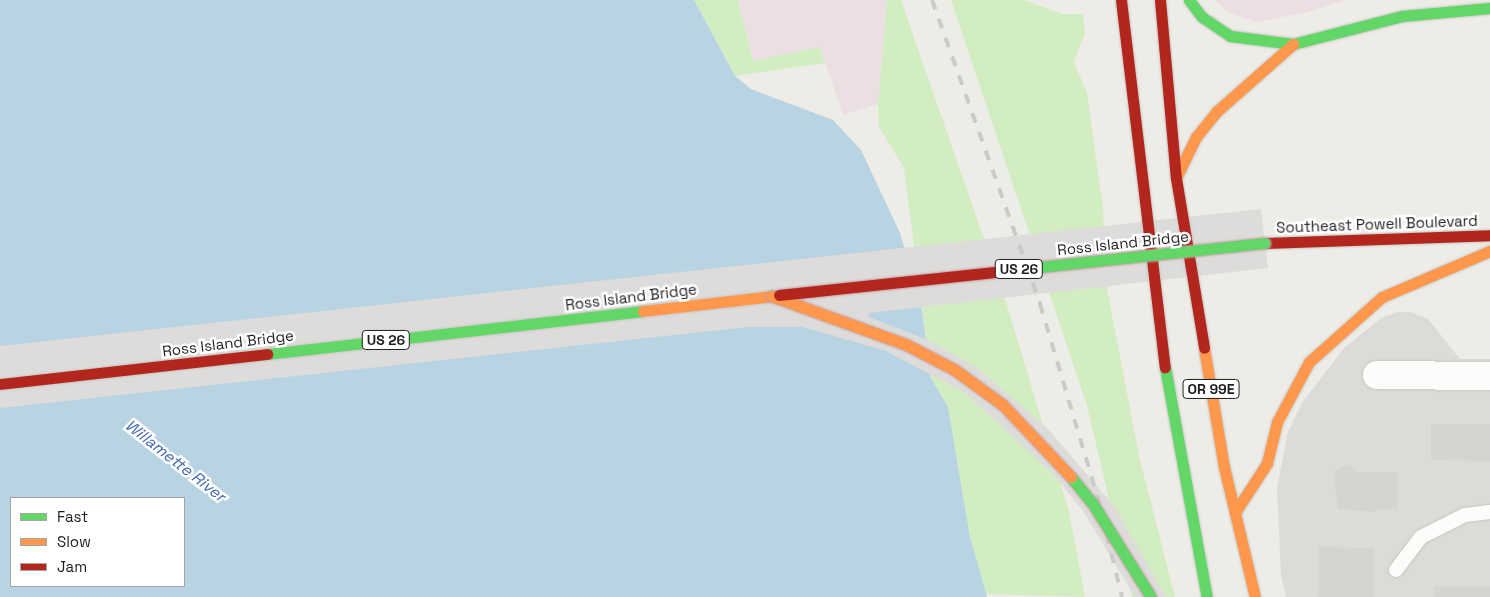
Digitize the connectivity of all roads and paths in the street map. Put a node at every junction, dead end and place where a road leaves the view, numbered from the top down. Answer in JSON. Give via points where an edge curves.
{"nodes":[{"id":1,"x":1121,"y":0,"type":"edge"},
{"id":2,"x":1160,"y":0,"type":"edge"},
{"id":3,"x":1189,"y":0,"type":"edge"},
{"id":4,"x":1424,"y":7,"type":"edge"},
{"id":5,"x":1490,"y":8,"type":"edge"},
{"id":6,"x":1293,"y":44,"type":"junction"},
{"id":7,"x":1176,"y":178,"type":"junction"},
{"id":8,"x":1490,"y":235,"type":"edge"},
{"id":9,"x":1265,"y":243,"type":"joint"},
{"id":10,"x":1490,"y":251,"type":"edge"},
{"id":11,"x":772,"y":296,"type":"junction"},
{"id":12,"x":1377,"y":376,"type":"dead end"},
{"id":13,"x":1490,"y":376,"type":"edge"},
{"id":14,"x":0,"y":384,"type":"edge"},
{"id":15,"x":1236,"y":511,"type":"junction"},
{"id":16,"x":1490,"y":512,"type":"edge"},
{"id":17,"x":1396,"y":570,"type":"dead end"},
{"id":18,"x":1151,"y":597,"type":"edge"},
{"id":19,"x":1207,"y":597,"type":"edge"},
{"id":20,"x":1255,"y":597,"type":"edge"}],
"edges":[{"from":1,"to":19,"type":"highway","number":"OR 99E","via":[[1149,253],[1176,439]]},
{"from":2,"to":7,"type":"highway","number":"OR 99E"},
{"from":3,"to":6,"type":"highway","via":[[1209,23],[1230,36]]},
{"from":4,"to":5,"type":"highway"},
{"from":4,"to":6,"type":"highway"},
{"from":6,"to":7,"type":"highway","via":[[1216,112],[1196,137]]},
{"from":7,"to":15,"type":"highway","number":"OR 99E","via":[[1224,467]]},
{"from":8,"to":9,"type":"highway","name":"Southeast Powell Boulevard","number":"US 26"},
{"from":9,"to":11,"type":"highway","name":"Ross Island Bridge","number":"US 26","bridge":true},
{"from":10,"to":15,"type":"highway","via":[[1382,297],[1309,362],[1277,422],[1266,463]]},
{"from":11,"to":14,"type":"highway","name":"Ross Island Bridge","number":"US 26"},
{"from":11,"to":18,"type":"highway","bridge":true,"via":[[907,345],[956,370],[1003,406],[1050,450],[1093,504]]},
{"from":12,"to":13,"type":"street"},
{"from":15,"to":20,"type":"highway","number":"OR 99E"},
{"from":16,"to":17,"type":"lane","via":[[1465,515],[1421,537]]}]}
